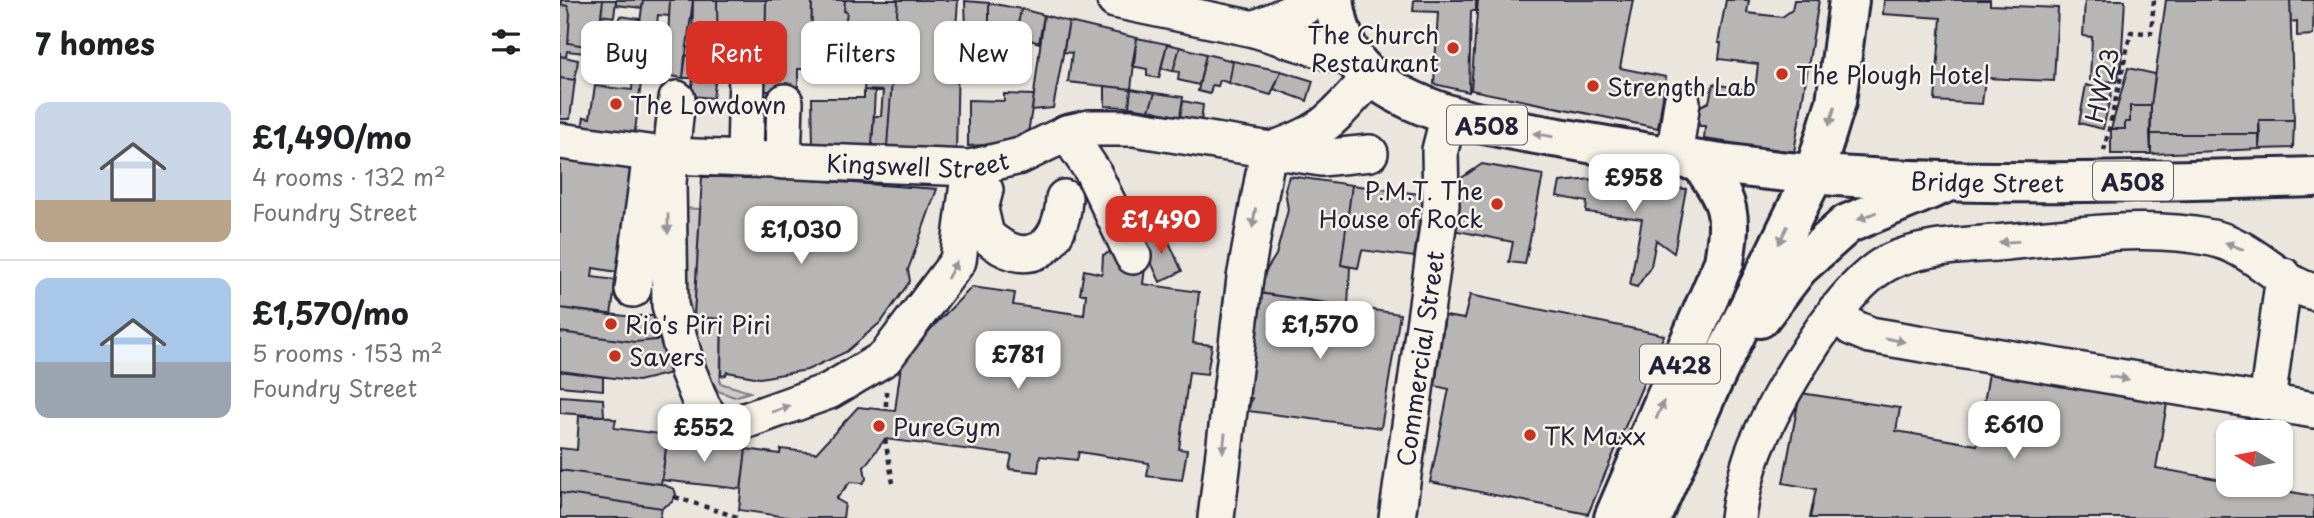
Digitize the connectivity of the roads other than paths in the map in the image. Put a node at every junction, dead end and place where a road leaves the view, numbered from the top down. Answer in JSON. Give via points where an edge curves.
{"nodes":[{"id":1,"x":1115,"y":0,"type":"edge"},
{"id":2,"x":1312,"y":0,"type":"edge"},
{"id":3,"x":1334,"y":0,"type":"edge"},
{"id":4,"x":1849,"y":0,"type":"edge"},
{"id":5,"x":1254,"y":29,"type":"junction"},
{"id":6,"x":1362,"y":69,"type":"junction"},
{"id":7,"x":747,"y":84,"type":"edge"},
{"id":8,"x":677,"y":99,"type":"dead end"},
{"id":9,"x":785,"y":102,"type":"dead end"},
{"id":10,"x":1682,"y":102,"type":"dead end"},
{"id":11,"x":1449,"y":116,"type":"junction"},
{"id":12,"x":1067,"y":133,"type":"junction"},
{"id":13,"x":560,"y":141,"type":"edge"},
{"id":14,"x":1268,"y":151,"type":"junction"},
{"id":15,"x":1370,"y":153,"type":"dead end"},
{"id":16,"x":653,"y":154,"type":"junction"},
{"id":17,"x":745,"y":159,"type":"junction"},
{"id":18,"x":1688,"y":160,"type":"junction"},
{"id":19,"x":783,"y":161,"type":"junction"},
{"id":20,"x":981,"y":167,"type":"junction"},
{"id":21,"x":1814,"y":174,"type":"junction"},
{"id":22,"x":2314,"y":177,"type":"edge"},
{"id":23,"x":1952,"y":181,"type":"junction"},
{"id":24,"x":1064,"y":198,"type":"dead end"},
{"id":25,"x":1133,"y":256,"type":"dead end"},
{"id":26,"x":2299,"y":284,"type":"edge"},
{"id":27,"x":633,"y":289,"type":"dead end"},
{"id":28,"x":1836,"y":310,"type":"junction"},
{"id":29,"x":1710,"y":387,"type":"junction"},
{"id":30,"x":2288,"y":406,"type":"edge"},
{"id":31,"x":2314,"y":435,"type":"edge"},
{"id":32,"x":1216,"y":518,"type":"edge"},
{"id":33,"x":1397,"y":518,"type":"edge"},
{"id":34,"x":1614,"y":518,"type":"edge"},
{"id":35,"x":1651,"y":518,"type":"edge"},
{"id":36,"x":1738,"y":518,"type":"edge"}],
"edges":[{"from":1,"to":5,"type":"street","name":"Bridge Street"},
{"from":2,"to":5,"type":"street"},
{"from":3,"to":6,"type":"highway","via":[[1337,22]]},
{"from":4,"to":21,"type":"highway","number":"A428","one_way":true,"via":[[1836,102]]},
{"from":5,"to":6,"type":"street","name":"Bridge Street"},
{"from":6,"to":11,"type":"highway","name":"Bridge Street","number":"A508","via":[[1411,102]]},
{"from":6,"to":14,"type":"street","name":"Kingswell Street","via":[[1334,120],[1310,137]]},
{"from":7,"to":17,"type":"street"},
{"from":8,"to":16,"type":"street"},
{"from":9,"to":19,"type":"street"},
{"from":10,"to":18,"type":"street"},
{"from":18,"to":11,"type":"highway","name":"Bridge Street","number":"A508","one_way":true},
{"from":11,"to":33,"type":"street","name":"Commercial Street","via":[[1440,150],[1441,205]]},
{"from":12,"to":14,"type":"street","name":"Kingswell Street","via":[[1134,128]]},
{"from":12,"to":20,"type":"street","name":"Kingswell Street","via":[[1020,156]]},
{"from":12,"to":25,"type":"street","via":[[1093,172]]},
{"from":13,"to":16,"type":"street","name":"Kingswell Street"},
{"from":14,"to":15,"type":"street","name":"Kingswell Street","via":[[1321,158]]},
{"from":14,"to":32,"type":"street","one_way":true,"via":[[1245,278]]},
{"from":16,"to":17,"type":"street","name":"Kingswell Street"},
{"from":16,"to":20,"type":"street","one_way":true,"via":[[668,182],[670,305],[702,405],[710,418],[723,426],[829,391],[886,358],[958,261]]},
{"from":16,"to":27,"type":"street"},
{"from":17,"to":19,"type":"street","name":"Kingswell Street"},
{"from":18,"to":21,"type":"highway","name":"Bridge Street","number":"A508"},
{"from":34,"to":18,"type":"highway","number":"A428","one_way":true,"via":[[1724,262],[1730,222],[1727,206]]},
{"from":19,"to":20,"type":"street","name":"Kingswell Street"},
{"from":20,"to":24,"type":"street","via":[[982,225],[986,235],[1007,249],[1032,254],[1046,248],[1059,228]]},
{"from":21,"to":23,"type":"highway","name":"Bridge Street","number":"A508"},
{"from":21,"to":29,"type":"highway","number":"A428","one_way":true},
{"from":22,"to":23,"type":"highway","name":"Bridge Street","number":"A508"},
{"from":23,"to":29,"type":"highway","one_way":true,"via":[[1847,224],[1832,236],[1799,267]]},
{"from":26,"to":28,"type":"street","one_way":true,"via":[[2248,251],[2213,238],[2101,234],[1918,252],[1886,264]]},
{"from":26,"to":30,"type":"street"},
{"from":28,"to":30,"type":"street","one_way":true,"via":[[1852,327],[1870,335]]},
{"from":28,"to":36,"type":"street","via":[[1759,439],[1741,492]]},
{"from":29,"to":35,"type":"highway","number":"A428"},
{"from":30,"to":31,"type":"street"}]}
